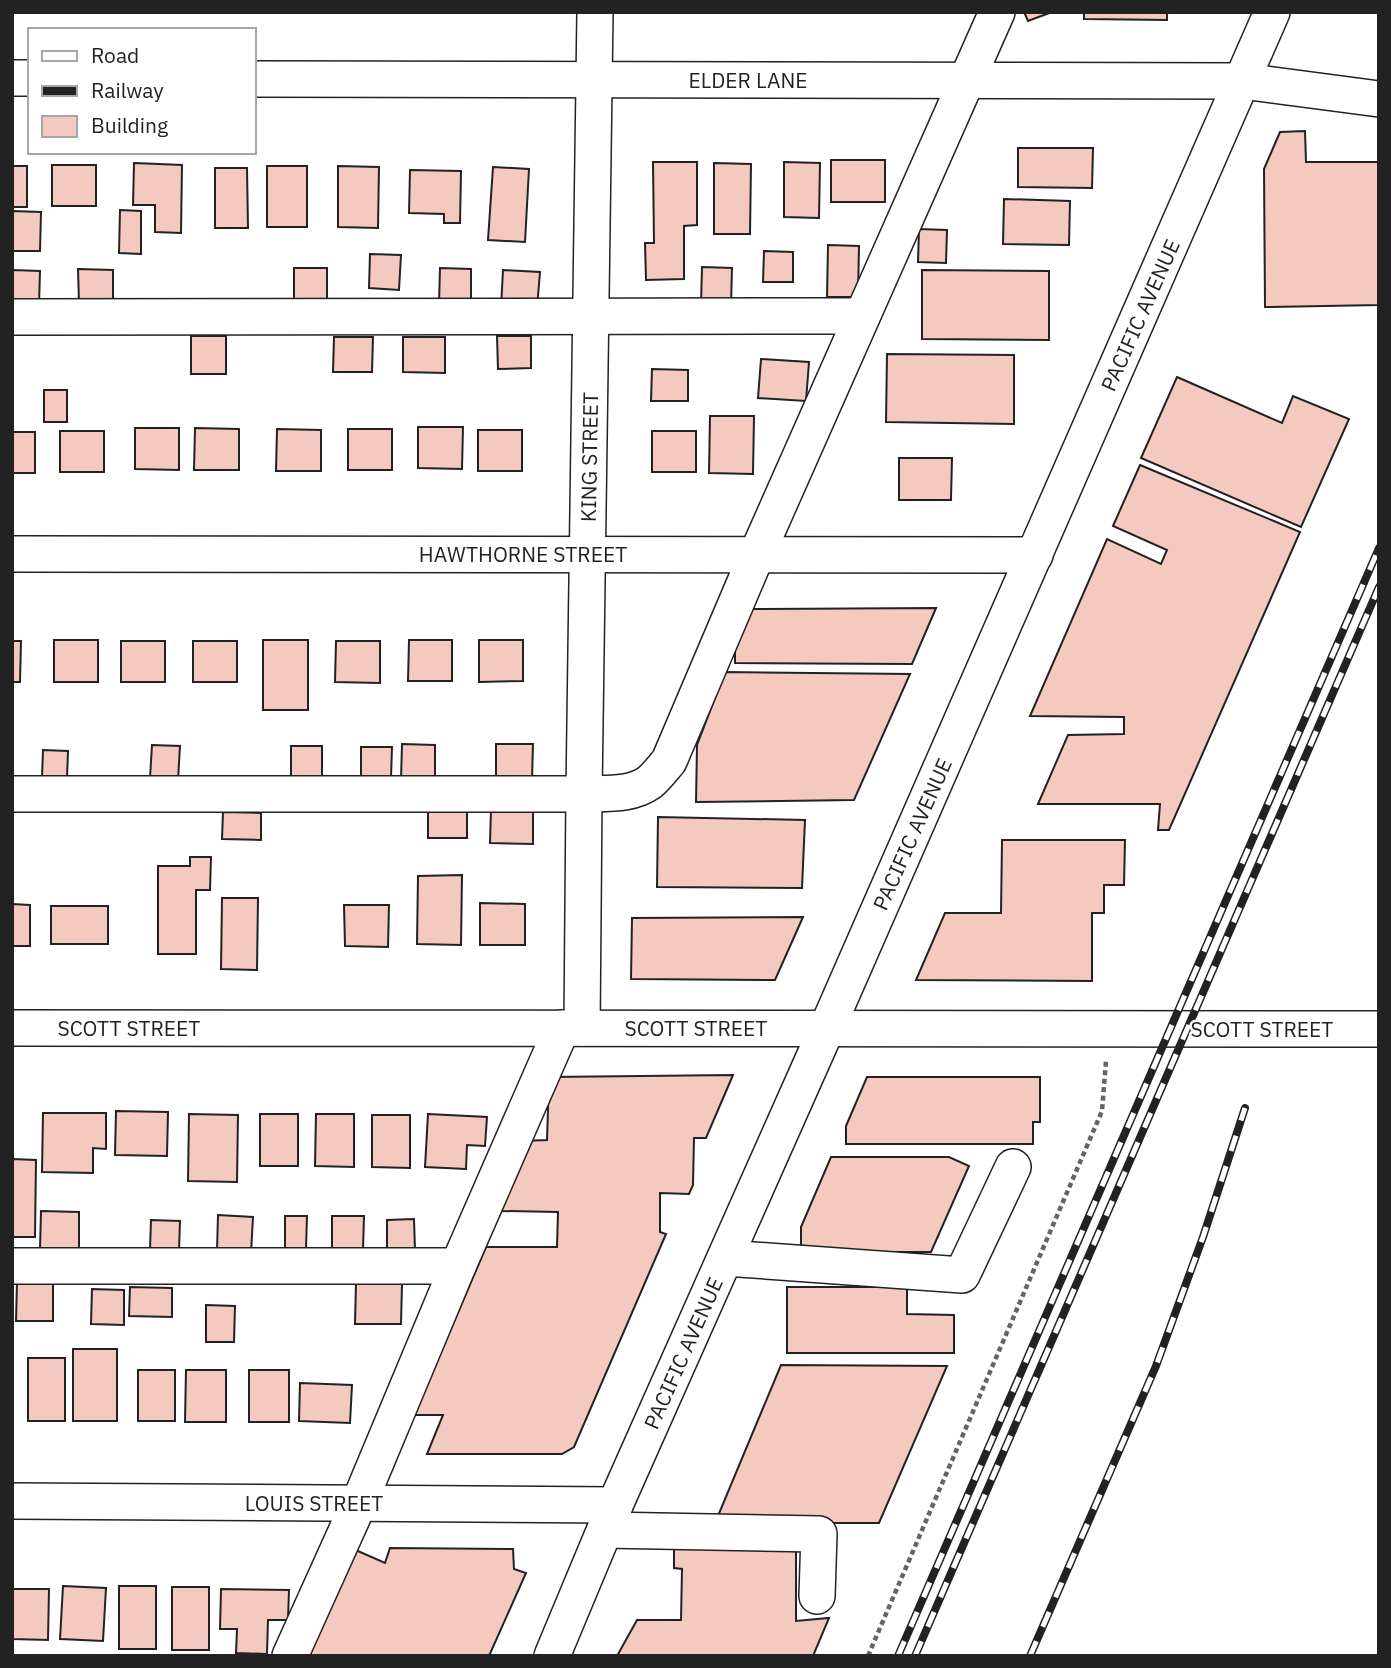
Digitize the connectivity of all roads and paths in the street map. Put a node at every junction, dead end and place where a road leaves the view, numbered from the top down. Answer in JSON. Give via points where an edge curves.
{"nodes":[{"id":1,"x":595,"y":12,"type":"edge"},
{"id":2,"x":997,"y":12,"type":"edge"},
{"id":3,"x":1272,"y":12,"type":"edge"},
{"id":4,"x":256,"y":79,"type":"edge"},
{"id":5,"x":595,"y":79,"type":"junction"},
{"id":6,"x":967,"y":80,"type":"junction"},
{"id":7,"x":1242,"y":81,"type":"junction"},
{"id":8,"x":1379,"y":99,"type":"edge"},
{"id":9,"x":591,"y":316,"type":"junction"},
{"id":10,"x":862,"y":316,"type":"junction"},
{"id":11,"x":12,"y":317,"type":"edge"},
{"id":12,"x":12,"y":554,"type":"edge"},
{"id":13,"x":587,"y":554,"type":"junction"},
{"id":14,"x":757,"y":555,"type":"junction"},
{"id":15,"x":1035,"y":555,"type":"junction"},
{"id":16,"x":12,"y":793,"type":"edge"},
{"id":17,"x":584,"y":794,"type":"junction"},
{"id":18,"x":12,"y":1028,"type":"edge"},
{"id":19,"x":572,"y":1028,"type":"junction"},
{"id":20,"x":827,"y":1028,"type":"junction"},
{"id":21,"x":1109,"y":1028,"type":"junction"},
{"id":22,"x":1379,"y":1029,"type":"edge"},
{"id":23,"x":1013,"y":1167,"type":"dead end"},
{"id":24,"x":725,"y":1258,"type":"junction"},
{"id":25,"x":12,"y":1266,"type":"edge"},
{"id":26,"x":458,"y":1266,"type":"junction"},
{"id":27,"x":12,"y":1501,"type":"edge"},
{"id":28,"x":359,"y":1503,"type":"junction"},
{"id":29,"x":610,"y":1517,"type":"junction"},
{"id":30,"x":817,"y":1596,"type":"dead end"},
{"id":31,"x":290,"y":1656,"type":"edge"},
{"id":32,"x":552,"y":1656,"type":"edge"},
{"id":33,"x":868,"y":1656,"type":"edge"}],
"edges":[{"from":1,"to":5,"type":"street","name":"KING STREET"},
{"from":2,"to":6,"type":"street"},
{"from":3,"to":7,"type":"street","name":"PACIFIC AVENUE"},
{"from":4,"to":5,"type":"street","name":"ELDER LANE"},
{"from":5,"to":6,"type":"street","name":"ELDER LANE"},
{"from":5,"to":9,"type":"street","name":"KING STREET"},
{"from":6,"to":7,"type":"street","name":"ELDER LANE"},
{"from":6,"to":10,"type":"street"},
{"from":7,"to":8,"type":"street","name":"ELDER LANE"},
{"from":7,"to":15,"type":"street","name":"PACIFIC AVENUE"},
{"from":9,"to":10,"type":"street"},
{"from":9,"to":11,"type":"street"},
{"from":9,"to":13,"type":"street","name":"KING STREET"},
{"from":10,"to":14,"type":"street"},
{"from":12,"to":13,"type":"street","name":"HAWTHORNE STREET"},
{"from":13,"to":14,"type":"street","name":"HAWTHORNE STREET"},
{"from":13,"to":17,"type":"street","name":"KING STREET"},
{"from":14,"to":15,"type":"street","name":"HAWTHORNE STREET"},
{"from":14,"to":17,"type":"street","via":[[669,761],[641,787]]},
{"from":15,"to":20,"type":"street","name":"PACIFIC AVENUE"},
{"from":16,"to":17,"type":"street"},
{"from":17,"to":19,"type":"street","name":"KING STREET"},
{"from":18,"to":19,"type":"street","name":"SCOTT STREET"},
{"from":19,"to":20,"type":"street","name":"SCOTT STREET"},
{"from":19,"to":26,"type":"street"},
{"from":20,"to":21,"type":"street","name":"SCOTT STREET"},
{"from":20,"to":24,"type":"street","name":"PACIFIC AVENUE"},
{"from":21,"to":22,"type":"street","name":"SCOTT STREET"},
{"from":21,"to":33,"type":"path","via":[[1101,1111]]},
{"from":23,"to":24,"type":"street","via":[[962,1275]]},
{"from":24,"to":29,"type":"street","name":"PACIFIC AVENUE"},
{"from":25,"to":26,"type":"street"},
{"from":26,"to":28,"type":"street"},
{"from":27,"to":28,"type":"street","name":"LOUIS STREET"},
{"from":28,"to":29,"type":"street","name":"LOUIS STREET"},
{"from":28,"to":31,"type":"street"},
{"from":29,"to":30,"type":"street","name":"LOUIS STREET","via":[[819,1534]]},
{"from":29,"to":32,"type":"street","name":"PACIFIC AVENUE"}]}
